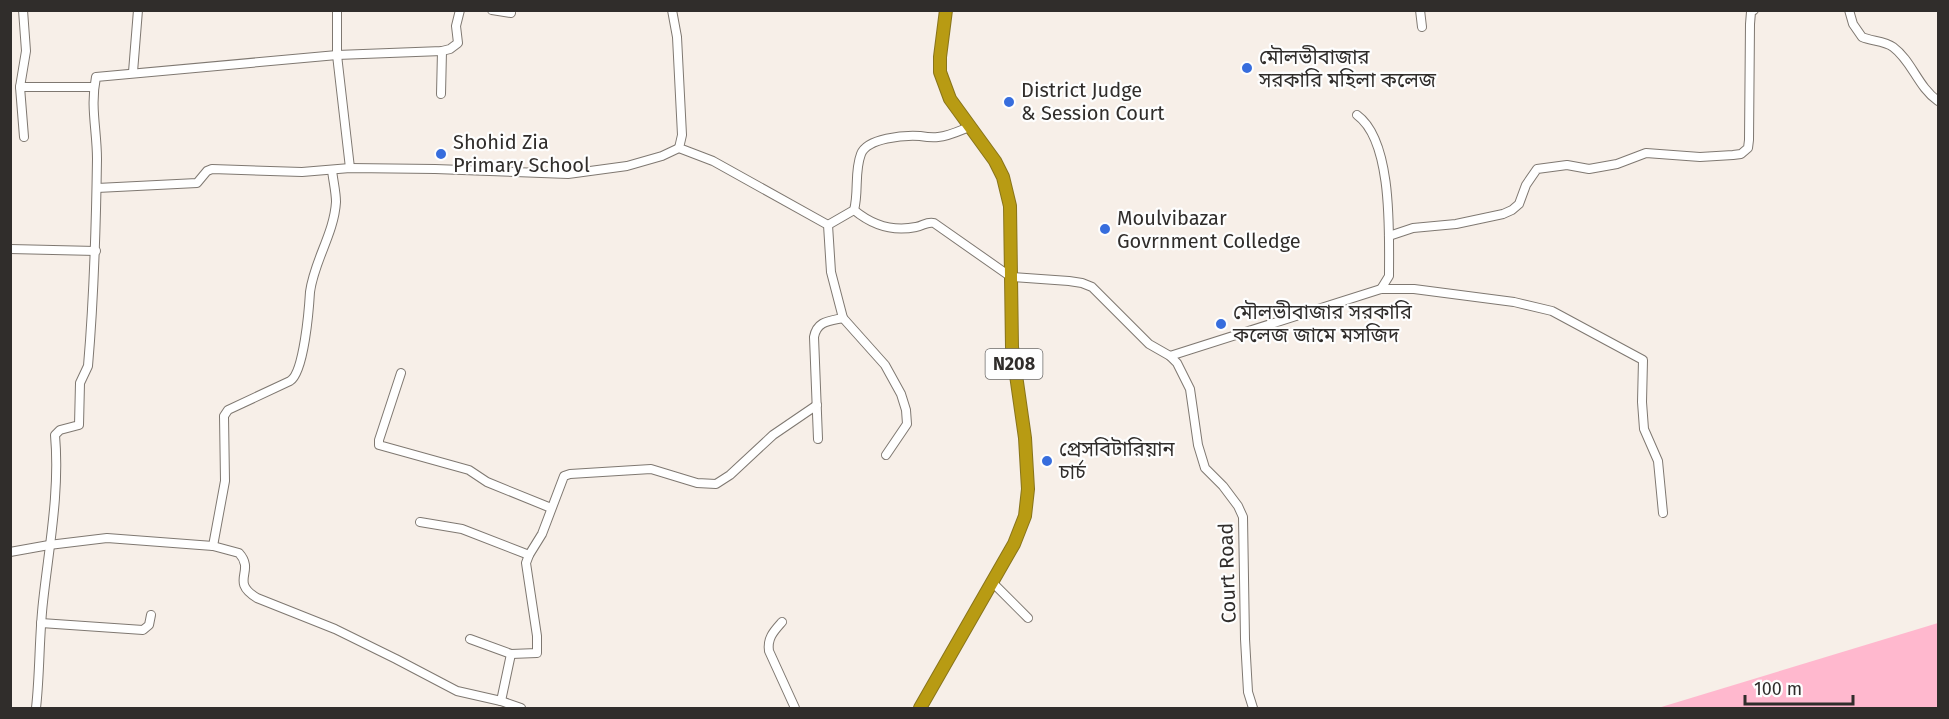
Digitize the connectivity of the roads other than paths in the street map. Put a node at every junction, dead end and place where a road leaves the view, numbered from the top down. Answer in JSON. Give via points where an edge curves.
{"nodes":[{"id":1,"x":23,"y":10,"type":"edge"},
{"id":2,"x":138,"y":10,"type":"edge"},
{"id":3,"x":336,"y":10,"type":"edge"},
{"id":4,"x":460,"y":10,"type":"edge"},
{"id":5,"x":492,"y":10,"type":"edge"},
{"id":6,"x":672,"y":10,"type":"edge"},
{"id":7,"x":946,"y":10,"type":"edge"},
{"id":8,"x":1420,"y":10,"type":"edge"},
{"id":9,"x":1754,"y":10,"type":"edge"},
{"id":10,"x":1849,"y":10,"type":"edge"},
{"id":11,"x":511,"y":13,"type":"dead end"},
{"id":12,"x":1422,"y":27,"type":"dead end"},
{"id":13,"x":442,"y":51,"type":"junction"},
{"id":14,"x":337,"y":55,"type":"junction"},
{"id":15,"x":133,"y":72,"type":"junction"},
{"id":16,"x":20,"y":87,"type":"junction"},
{"id":17,"x":94,"y":87,"type":"junction"},
{"id":18,"x":441,"y":94,"type":"dead end"},
{"id":19,"x":1938,"y":100,"type":"edge"},
{"id":20,"x":1357,"y":115,"type":"dead end"},
{"id":21,"x":969,"y":127,"type":"junction"},
{"id":22,"x":24,"y":137,"type":"dead end"},
{"id":23,"x":679,"y":148,"type":"junction"},
{"id":24,"x":350,"y":168,"type":"junction"},
{"id":25,"x":332,"y":170,"type":"junction"},
{"id":26,"x":97,"y":188,"type":"junction"},
{"id":27,"x":854,"y":210,"type":"junction"},
{"id":28,"x":828,"y":225,"type":"junction"},
{"id":29,"x":1389,"y":236,"type":"junction"},
{"id":30,"x":10,"y":249,"type":"edge"},
{"id":31,"x":96,"y":251,"type":"junction"},
{"id":32,"x":1011,"y":277,"type":"junction"},
{"id":33,"x":1382,"y":289,"type":"junction"},
{"id":34,"x":843,"y":318,"type":"junction"},
{"id":35,"x":1170,"y":356,"type":"junction"},
{"id":36,"x":401,"y":373,"type":"dead end"},
{"id":37,"x":817,"y":405,"type":"junction"},
{"id":38,"x":818,"y":439,"type":"dead end"},
{"id":39,"x":886,"y":455,"type":"dead end"},
{"id":40,"x":551,"y":508,"type":"junction"},
{"id":41,"x":1663,"y":513,"type":"dead end"},
{"id":42,"x":420,"y":522,"type":"dead end"},
{"id":43,"x":50,"y":545,"type":"junction"},
{"id":44,"x":213,"y":546,"type":"junction"},
{"id":45,"x":10,"y":552,"type":"edge"},
{"id":46,"x":529,"y":555,"type":"junction"},
{"id":47,"x":992,"y":582,"type":"junction"},
{"id":48,"x":151,"y":615,"type":"dead end"},
{"id":49,"x":1028,"y":618,"type":"dead end"},
{"id":50,"x":782,"y":622,"type":"dead end"},
{"id":51,"x":41,"y":623,"type":"junction"},
{"id":52,"x":470,"y":639,"type":"dead end"},
{"id":53,"x":511,"y":654,"type":"junction"},
{"id":54,"x":501,"y":701,"type":"junction"},
{"id":55,"x":36,"y":708,"type":"edge"},
{"id":56,"x":521,"y":708,"type":"edge"},
{"id":57,"x":795,"y":708,"type":"edge"},
{"id":58,"x":920,"y":708,"type":"edge"},
{"id":59,"x":1252,"y":708,"type":"edge"}],
"edges":[{"from":1,"to":16,"type":"street","via":[[26,51]]},
{"from":2,"to":15,"type":"street"},
{"from":3,"to":14,"type":"street"},
{"from":4,"to":13,"type":"street","via":[[456,26],[459,43]]},
{"from":5,"to":11,"type":"street"},
{"from":6,"to":23,"type":"street","via":[[682,135]]},
{"from":7,"to":21,"type":"highway","number":"N208","via":[[940,72],[950,99]]},
{"from":8,"to":12,"type":"street"},
{"from":9,"to":29,"type":"street","via":[[1750,24],[1749,140],[1748,148],[1741,154],[1700,157],[1646,153],[1589,169],[1568,165],[1537,169],[1519,204],[1503,214],[1413,228]]},
{"from":10,"to":19,"type":"street","via":[[1862,37],[1890,45]]},
{"from":13,"to":14,"type":"street"},
{"from":13,"to":18,"type":"street"},
{"from":14,"to":15,"type":"street"},
{"from":14,"to":24,"type":"street"},
{"from":15,"to":17,"type":"street","via":[[98,76]]},
{"from":16,"to":17,"type":"street"},
{"from":16,"to":22,"type":"street"},
{"from":17,"to":26,"type":"street"},
{"from":20,"to":29,"type":"street","via":[[1377,140],[1385,179]]},
{"from":21,"to":27,"type":"street","via":[[944,136],[908,137],[867,145],[861,153]]},
{"from":21,"to":32,"type":"highway","number":"N208","via":[[1003,177],[1010,206]]},
{"from":23,"to":24,"type":"street","via":[[627,166],[568,174]]},
{"from":23,"to":28,"type":"street","via":[[713,161]]},
{"from":24,"to":25,"type":"street"},
{"from":25,"to":26,"type":"street","via":[[212,169],[197,183]]},
{"from":25,"to":44,"type":"street","via":[[335,207],[311,284],[306,334],[296,375],[228,410],[224,416],[225,481]]},
{"from":26,"to":31,"type":"street"},
{"from":27,"to":28,"type":"street"},
{"from":27,"to":32,"type":"street","via":[[885,227],[910,228],[934,223]]},
{"from":28,"to":34,"type":"street","via":[[831,272]]},
{"from":29,"to":33,"type":"street","via":[[1389,276]]},
{"from":30,"to":31,"type":"street"},
{"from":31,"to":43,"type":"street","via":[[88,366],[80,383],[80,422],[56,435]]},
{"from":32,"to":35,"type":"street","name":"Court Road","via":[[1069,281],[1092,287],[1149,344]]},
{"from":32,"to":47,"type":"highway","number":"N208","via":[[1012,346],[1028,489],[1025,516]]},
{"from":33,"to":35,"type":"street"},
{"from":33,"to":41,"type":"street","via":[[1414,289],[1552,311],[1643,360],[1644,429],[1658,462]]},
{"from":34,"to":37,"type":"street","via":[[820,323],[816,328]]},
{"from":34,"to":39,"type":"street","via":[[885,365],[901,394],[907,424]]},
{"from":35,"to":59,"type":"street","name":"Court Road","via":[[1190,389],[1205,468],[1243,517],[1248,692]]},
{"from":36,"to":40,"type":"street","via":[[379,445],[469,470],[487,482]]},
{"from":37,"to":38,"type":"street"},
{"from":37,"to":40,"type":"street","via":[[772,435],[730,475],[716,483],[697,483],[651,469],[570,474],[564,476]]},
{"from":40,"to":46,"type":"street"},
{"from":42,"to":46,"type":"street","via":[[462,529]]},
{"from":43,"to":44,"type":"street","via":[[107,538]]},
{"from":43,"to":45,"type":"street"},
{"from":43,"to":51,"type":"street"},
{"from":44,"to":54,"type":"street","via":[[239,553],[245,563],[243,587],[257,598],[335,629],[457,691]]},
{"from":46,"to":53,"type":"street","via":[[526,563],[537,652]]},
{"from":47,"to":49,"type":"street"},
{"from":47,"to":58,"type":"highway","number":"N208"},
{"from":48,"to":51,"type":"street","via":[[143,630]]},
{"from":50,"to":57,"type":"street","via":[[772,633],[769,651]]},
{"from":51,"to":55,"type":"street"},
{"from":52,"to":53,"type":"street"},
{"from":53,"to":54,"type":"street"},
{"from":54,"to":56,"type":"street"}]}
